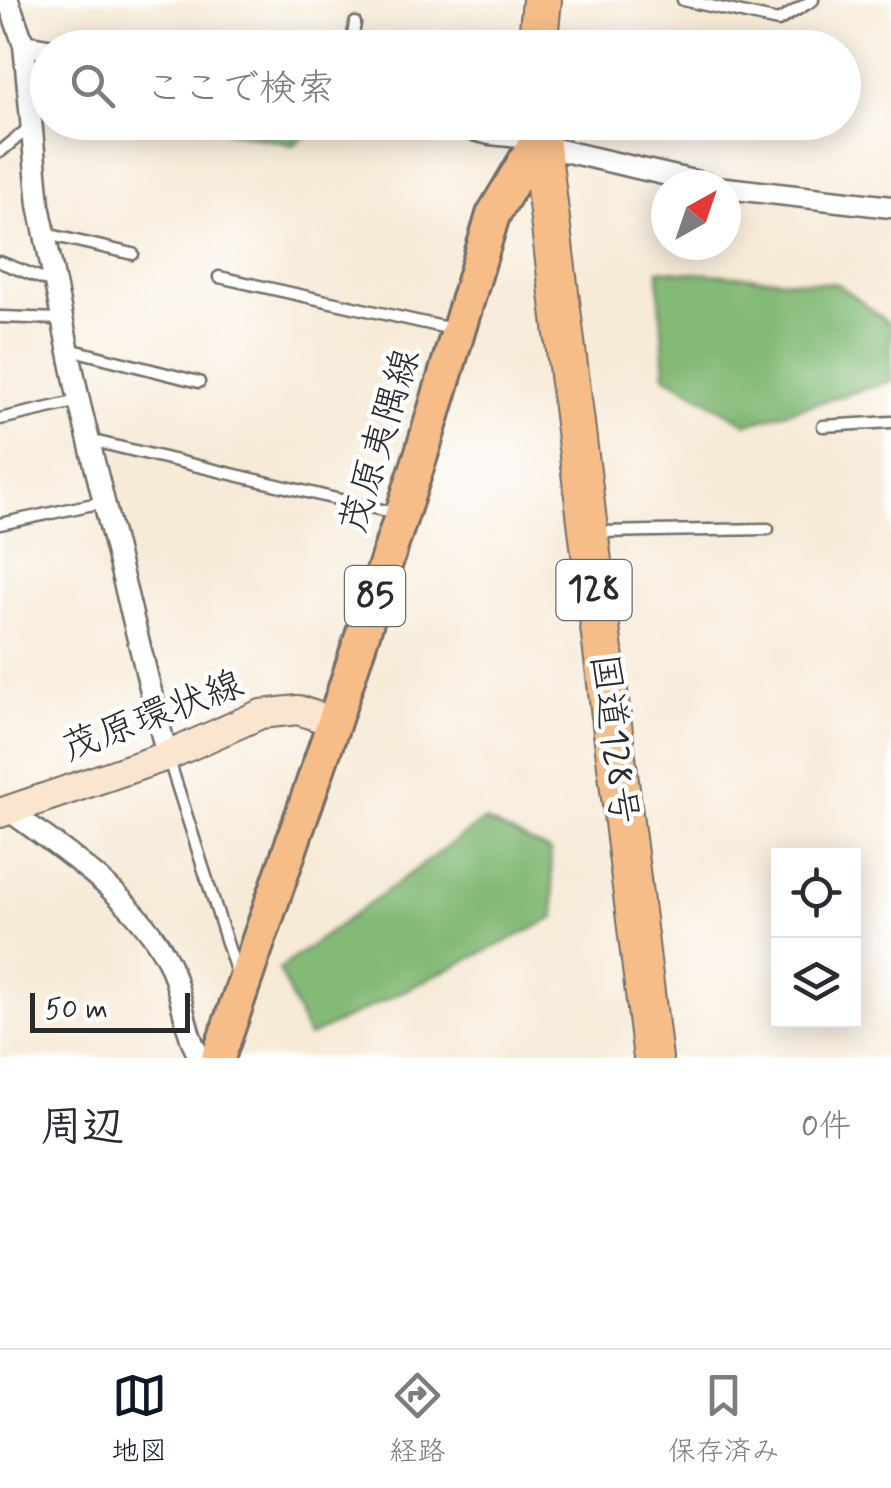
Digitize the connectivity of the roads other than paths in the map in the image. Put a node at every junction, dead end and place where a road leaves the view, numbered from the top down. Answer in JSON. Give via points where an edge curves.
{"nodes":[{"id":1,"x":8,"y":0,"type":"edge"},
{"id":2,"x":542,"y":0,"type":"edge"},
{"id":3,"x":683,"y":0,"type":"edge"},
{"id":4,"x":813,"y":0,"type":"edge"},
{"id":5,"x":355,"y":23,"type":"dead end"},
{"id":6,"x":354,"y":30,"type":"edge"},
{"id":7,"x":539,"y":30,"type":"edge"},
{"id":8,"x":24,"y":45,"type":"junction"},
{"id":9,"x":30,"y":46,"type":"edge"},
{"id":10,"x":30,"y":92,"type":"edge"},
{"id":11,"x":30,"y":127,"type":"edge"},
{"id":12,"x":35,"y":140,"type":"edge"},
{"id":13,"x":533,"y":140,"type":"edge"},
{"id":14,"x":539,"y":140,"type":"edge"},
{"id":15,"x":546,"y":140,"type":"edge"},
{"id":16,"x":0,"y":152,"type":"edge"},
{"id":17,"x":651,"y":171,"type":"edge"},
{"id":18,"x":741,"y":190,"type":"edge"},
{"id":19,"x":891,"y":207,"type":"edge"},
{"id":20,"x":45,"y":234,"type":"junction"},
{"id":21,"x":132,"y":254,"type":"dead end"},
{"id":22,"x":0,"y":262,"type":"edge"},
{"id":23,"x":219,"y":277,"type":"dead end"},
{"id":24,"x":55,"y":283,"type":"junction"},
{"id":25,"x":0,"y":317,"type":"edge"},
{"id":26,"x":62,"y":318,"type":"junction"},
{"id":27,"x":456,"y":330,"type":"junction"},
{"id":28,"x":68,"y":348,"type":"junction"},
{"id":29,"x":199,"y":382,"type":"dead end"},
{"id":30,"x":79,"y":401,"type":"junction"},
{"id":31,"x":0,"y":419,"type":"edge"},
{"id":32,"x":891,"y":422,"type":"edge"},
{"id":33,"x":823,"y":426,"type":"dead end"},
{"id":34,"x":88,"y":440,"type":"junction"},
{"id":35,"x":103,"y":502,"type":"junction"},
{"id":36,"x":402,"y":514,"type":"junction"},
{"id":37,"x":0,"y":524,"type":"edge"},
{"id":38,"x":587,"y":528,"type":"junction"},
{"id":39,"x":768,"y":530,"type":"dead end"},
{"id":40,"x":334,"y":722,"type":"junction"},
{"id":41,"x":168,"y":756,"type":"junction"},
{"id":42,"x":4,"y":812,"type":"edge"},
{"id":43,"x":242,"y":991,"type":"junction"},
{"id":44,"x":200,"y":1058,"type":"edge"},
{"id":45,"x":218,"y":1058,"type":"edge"},
{"id":46,"x":654,"y":1058,"type":"edge"}],
"edges":[{"from":1,"to":8,"type":"street"},
{"from":2,"to":7,"type":"highway"},
{"from":3,"to":4,"type":"lane","via":[[778,21]]},
{"from":5,"to":6,"type":"lane"},
{"from":8,"to":9,"type":"street"},
{"from":8,"to":10,"type":"street"},
{"from":11,"to":16,"type":"lane"},
{"from":12,"to":20,"type":"street"},
{"from":13,"to":27,"type":"main road","name":"茂原夷隅線","number":"85","via":[[493,215]]},
{"from":14,"to":38,"type":"highway","name":"国道128号","number":"128"},
{"from":15,"to":17,"type":"street","via":[[555,149]]},
{"from":18,"to":19,"type":"street"},
{"from":20,"to":21,"type":"lane"},
{"from":20,"to":24,"type":"street"},
{"from":22,"to":24,"type":"lane"},
{"from":23,"to":27,"type":"lane"},
{"from":24,"to":26,"type":"street"},
{"from":25,"to":26,"type":"lane"},
{"from":26,"to":28,"type":"street"},
{"from":27,"to":36,"type":"main road","name":"茂原夷隅線","number":"85"},
{"from":28,"to":29,"type":"lane"},
{"from":28,"to":30,"type":"street"},
{"from":30,"to":31,"type":"lane"},
{"from":30,"to":34,"type":"street"},
{"from":32,"to":33,"type":"lane"},
{"from":34,"to":35,"type":"street"},
{"from":34,"to":36,"type":"lane"},
{"from":35,"to":37,"type":"lane"},
{"from":35,"to":41,"type":"street"},
{"from":36,"to":40,"type":"main road","name":"茂原夷隅線","number":"85"},
{"from":38,"to":39,"type":"lane"},
{"from":38,"to":46,"type":"highway","name":"国道128号","number":"128"},
{"from":40,"to":41,"type":"main road","name":"茂原環状線","via":[[298,710],[262,714]]},
{"from":40,"to":43,"type":"main road","name":"茂原夷隅線","number":"85"},
{"from":41,"to":42,"type":"main road","name":"茂原環状線"},
{"from":41,"to":43,"type":"lane"},
{"from":42,"to":44,"type":"street","via":[[76,860],[151,934],[169,962]]},
{"from":43,"to":45,"type":"main road","name":"茂原夷隅線","number":"85"}]}
